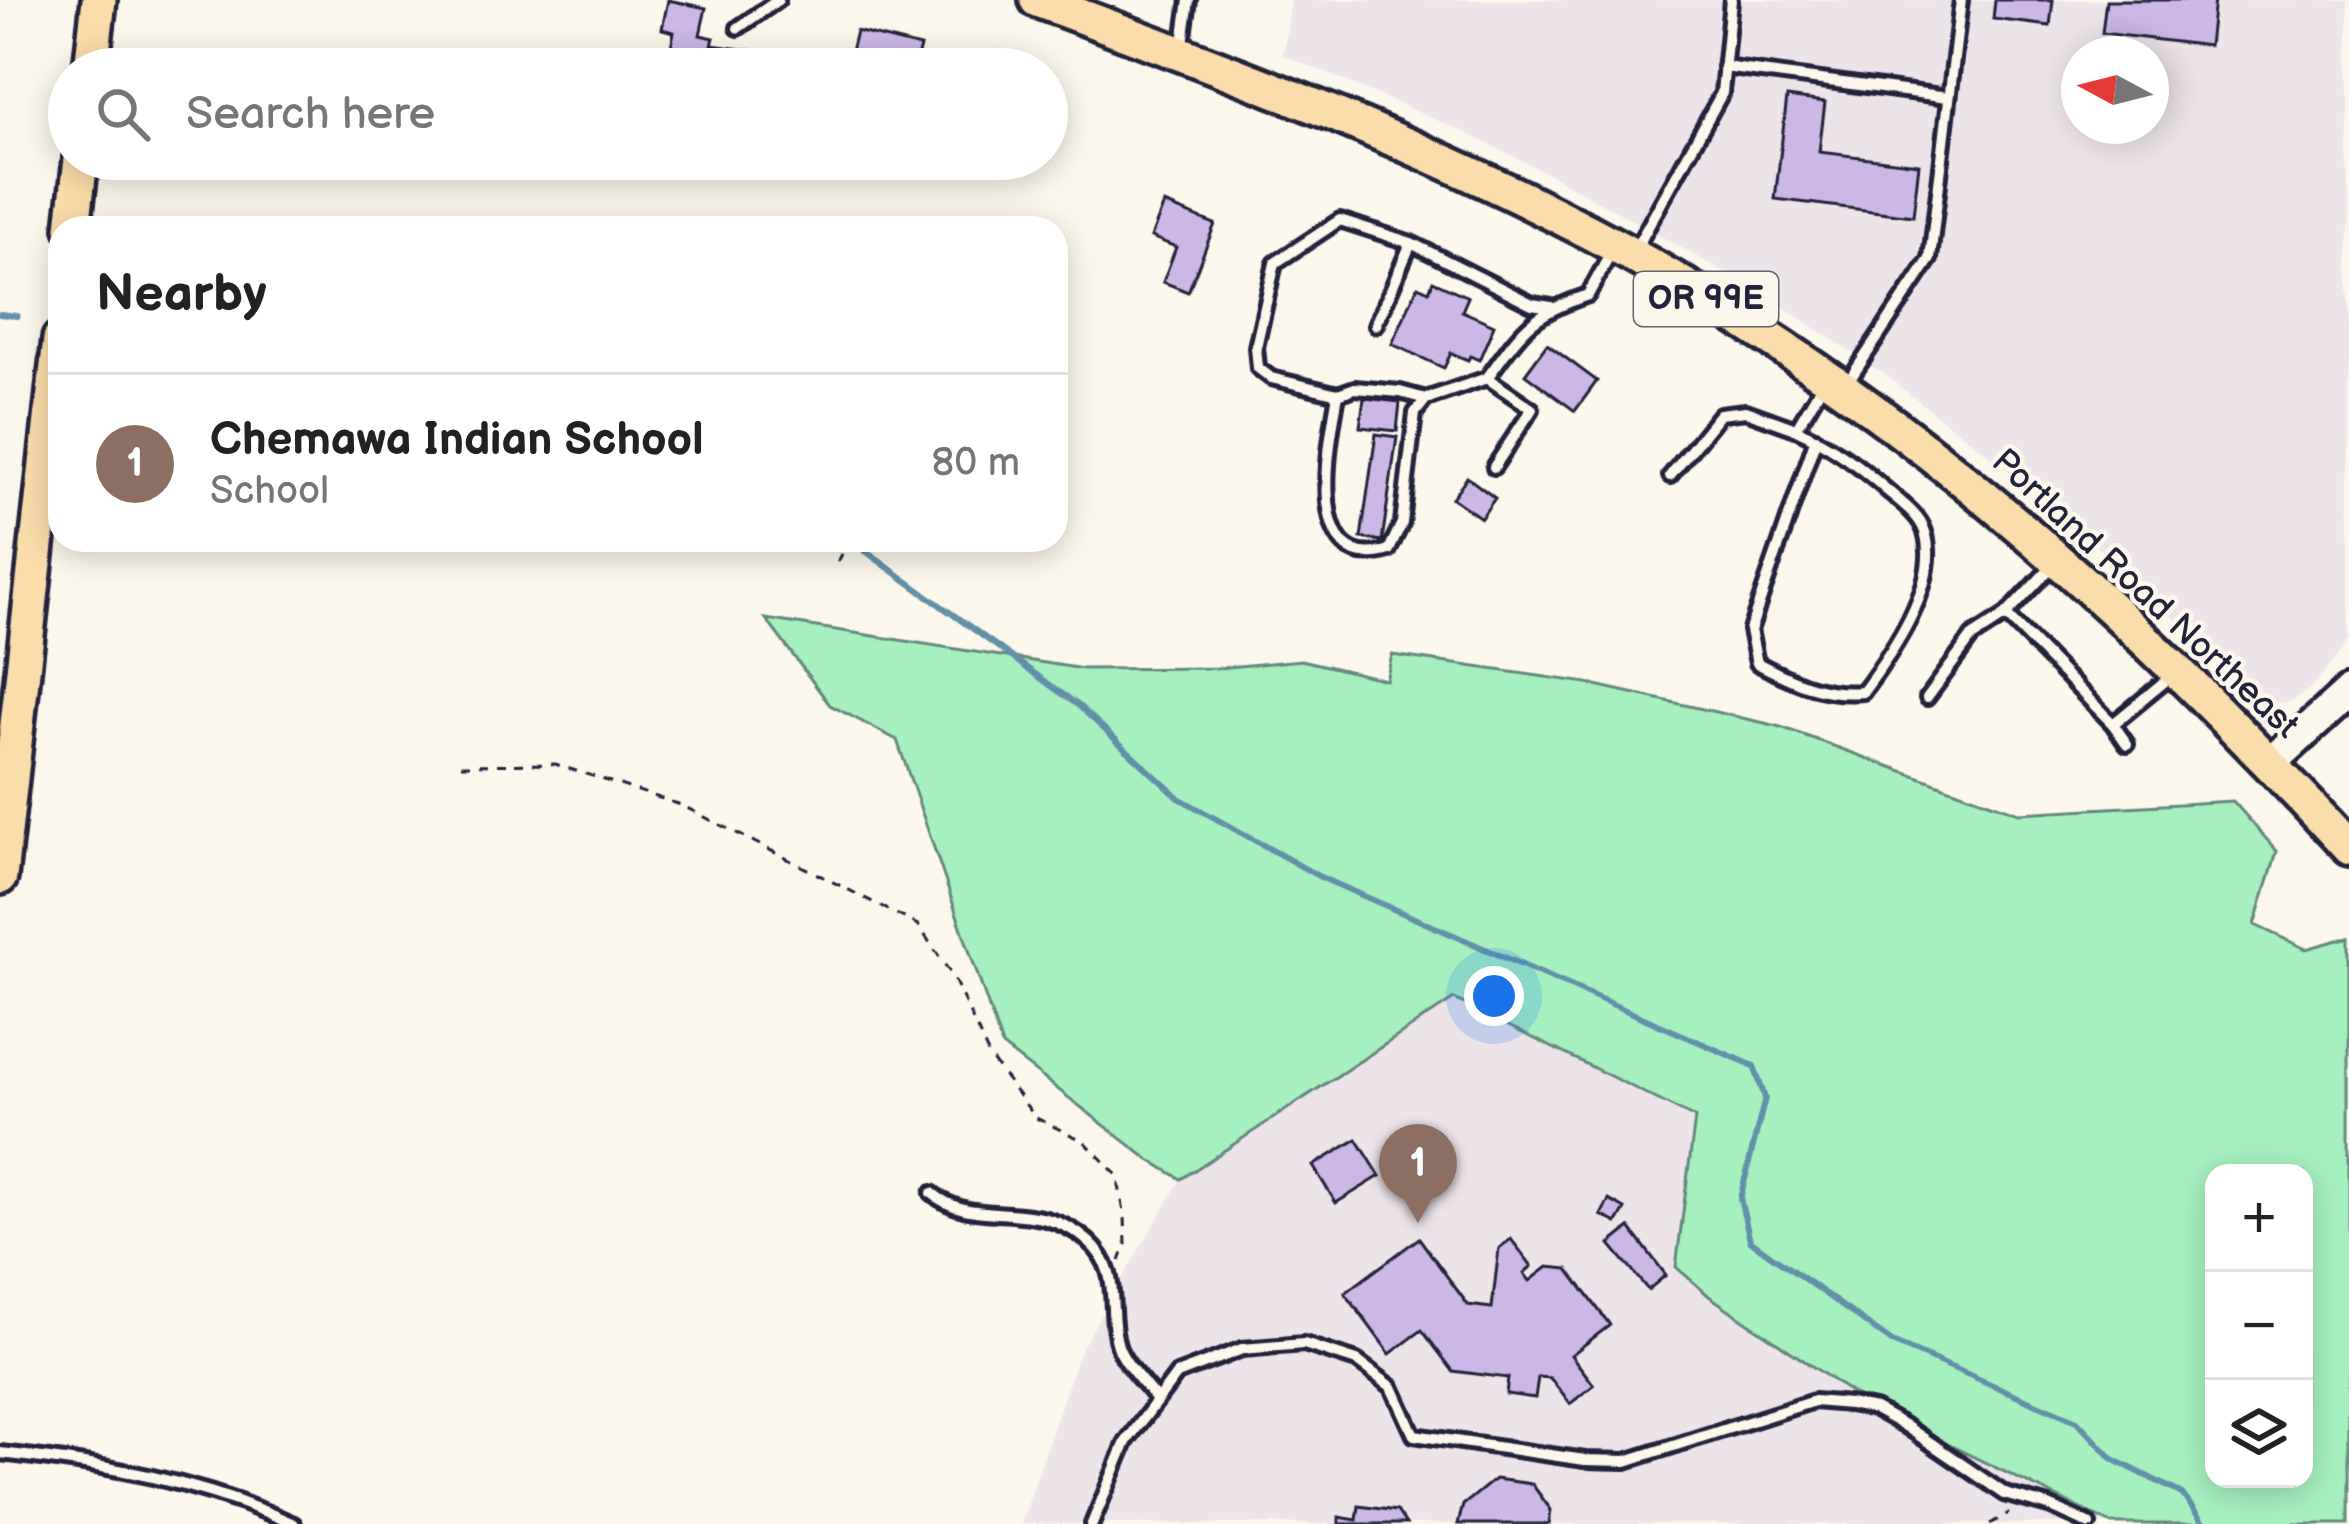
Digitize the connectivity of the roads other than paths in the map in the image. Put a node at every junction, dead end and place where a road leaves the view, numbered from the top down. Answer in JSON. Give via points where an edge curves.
{"nodes":[{"id":1,"x":99,"y":0,"type":"edge"},
{"id":2,"x":778,"y":0,"type":"edge"},
{"id":3,"x":1037,"y":0,"type":"edge"},
{"id":4,"x":1189,"y":0,"type":"edge"},
{"id":5,"x":1731,"y":0,"type":"edge"},
{"id":6,"x":1961,"y":0,"type":"edge"},
{"id":7,"x":738,"y":28,"type":"dead end"},
{"id":8,"x":93,"y":48,"type":"edge"},
{"id":9,"x":1182,"y":53,"type":"junction"},
{"id":10,"x":1724,"y":67,"type":"junction"},
{"id":11,"x":1948,"y":98,"type":"junction"},
{"id":12,"x":79,"y":180,"type":"edge"},
{"id":13,"x":74,"y":216,"type":"edge"},
{"id":14,"x":1412,"y":243,"type":"junction"},
{"id":15,"x":1624,"y":251,"type":"junction"},
{"id":16,"x":1551,"y":308,"type":"junction"},
{"id":17,"x":1376,"y":325,"type":"dead end"},
{"id":18,"x":1487,"y":378,"type":"junction"},
{"id":19,"x":1835,"y":382,"type":"junction"},
{"id":20,"x":1338,"y":394,"type":"junction"},
{"id":21,"x":1426,"y":400,"type":"junction"},
{"id":22,"x":1796,"y":429,"type":"junction"},
{"id":23,"x":1816,"y":439,"type":"junction"},
{"id":24,"x":48,"y":447,"type":"edge"},
{"id":25,"x":1494,"y":467,"type":"dead end"},
{"id":26,"x":1670,"y":476,"type":"dead end"},
{"id":27,"x":2059,"y":559,"type":"junction"},
{"id":28,"x":2006,"y":615,"type":"junction"},
{"id":29,"x":2179,"y":670,"type":"junction"},
{"id":30,"x":2349,"y":692,"type":"edge"},
{"id":31,"x":1927,"y":698,"type":"dead end"},
{"id":32,"x":2113,"y":724,"type":"junction"},
{"id":33,"x":2127,"y":743,"type":"dead end"},
{"id":34,"x":2271,"y":763,"type":"junction"},
{"id":35,"x":2349,"y":848,"type":"edge"},
{"id":36,"x":0,"y":877,"type":"edge"},
{"id":37,"x":932,"y":1192,"type":"dead end"},
{"id":38,"x":1156,"y":1399,"type":"junction"},
{"id":39,"x":0,"y":1453,"type":"edge"},
{"id":40,"x":294,"y":1524,"type":"edge"},
{"id":41,"x":1092,"y":1524,"type":"edge"},
{"id":42,"x":2090,"y":1524,"type":"edge"}],
"edges":[{"from":1,"to":8,"type":"main road"},
{"from":2,"to":7,"type":"lane"},
{"from":3,"to":9,"type":"main road","name":"Portland Road Northeast","number":"OR 99E"},
{"from":4,"to":9,"type":"lane"},
{"from":5,"to":10,"type":"lane"},
{"from":6,"to":11,"type":"lane"},
{"from":9,"to":15,"type":"main road","name":"Portland Road Northeast","number":"OR 99E","via":[[1408,146]]},
{"from":10,"to":11,"type":"lane"},
{"from":10,"to":15,"type":"lane","via":[[1722,93]]},
{"from":11,"to":19,"type":"lane","via":[[1930,259]]},
{"from":12,"to":13,"type":"main road"},
{"from":14,"to":16,"type":"lane"},
{"from":14,"to":17,"type":"lane"},
{"from":14,"to":20,"type":"lane","via":[[1340,220],[1275,263],[1258,368]]},
{"from":15,"to":16,"type":"lane","via":[[1588,295]]},
{"from":15,"to":19,"type":"main road","name":"Portland Road Northeast","number":"OR 99E"},
{"from":16,"to":18,"type":"lane","via":[[1529,321]]},
{"from":18,"to":21,"type":"lane"},
{"from":18,"to":25,"type":"lane","via":[[1532,409]]},
{"from":19,"to":22,"type":"lane"},
{"from":19,"to":27,"type":"main road","name":"Portland Road Northeast","number":"OR 99E"},
{"from":20,"to":21,"type":"lane","via":[[1355,388]]},
{"from":20,"to":21,"type":"lane","via":[[1326,462],[1331,527],[1354,552],[1374,555],[1389,550],[1402,523],[1415,413]]},
{"from":22,"to":23,"type":"lane"},
{"from":22,"to":26,"type":"lane","via":[[1746,411],[1720,414]]},
{"from":23,"to":23,"type":"lane","via":[[1840,450],[1925,530],[1930,564],[1899,645],[1863,692],[1803,686],[1757,662],[1750,630]]},
{"from":24,"to":36,"type":"main road"},
{"from":27,"to":28,"type":"lane"},
{"from":27,"to":29,"type":"main road","name":"Portland Road Northeast","number":"OR 99E"},
{"from":28,"to":31,"type":"lane","via":[[1972,637]]},
{"from":28,"to":32,"type":"lane"},
{"from":29,"to":32,"type":"lane"},
{"from":29,"to":34,"type":"main road","name":"Portland Road Northeast","number":"OR 99E"},
{"from":30,"to":34,"type":"street"},
{"from":32,"to":33,"type":"lane"},
{"from":34,"to":35,"type":"main road","name":"Portland Road Northeast","number":"OR 99E"},
{"from":37,"to":38,"type":"lane","via":[[949,1208],[1052,1217],[1091,1243],[1113,1279],[1118,1347]]},
{"from":38,"to":41,"type":"lane","via":[[1126,1442]]},
{"from":38,"to":42,"type":"lane","via":[[1197,1363],[1304,1344],[1357,1361],[1393,1387],[1414,1435],[1625,1461],[1814,1401],[1849,1404],[1904,1425],[2006,1494]]},
{"from":39,"to":40,"type":"lane","via":[[140,1472]]}]}
